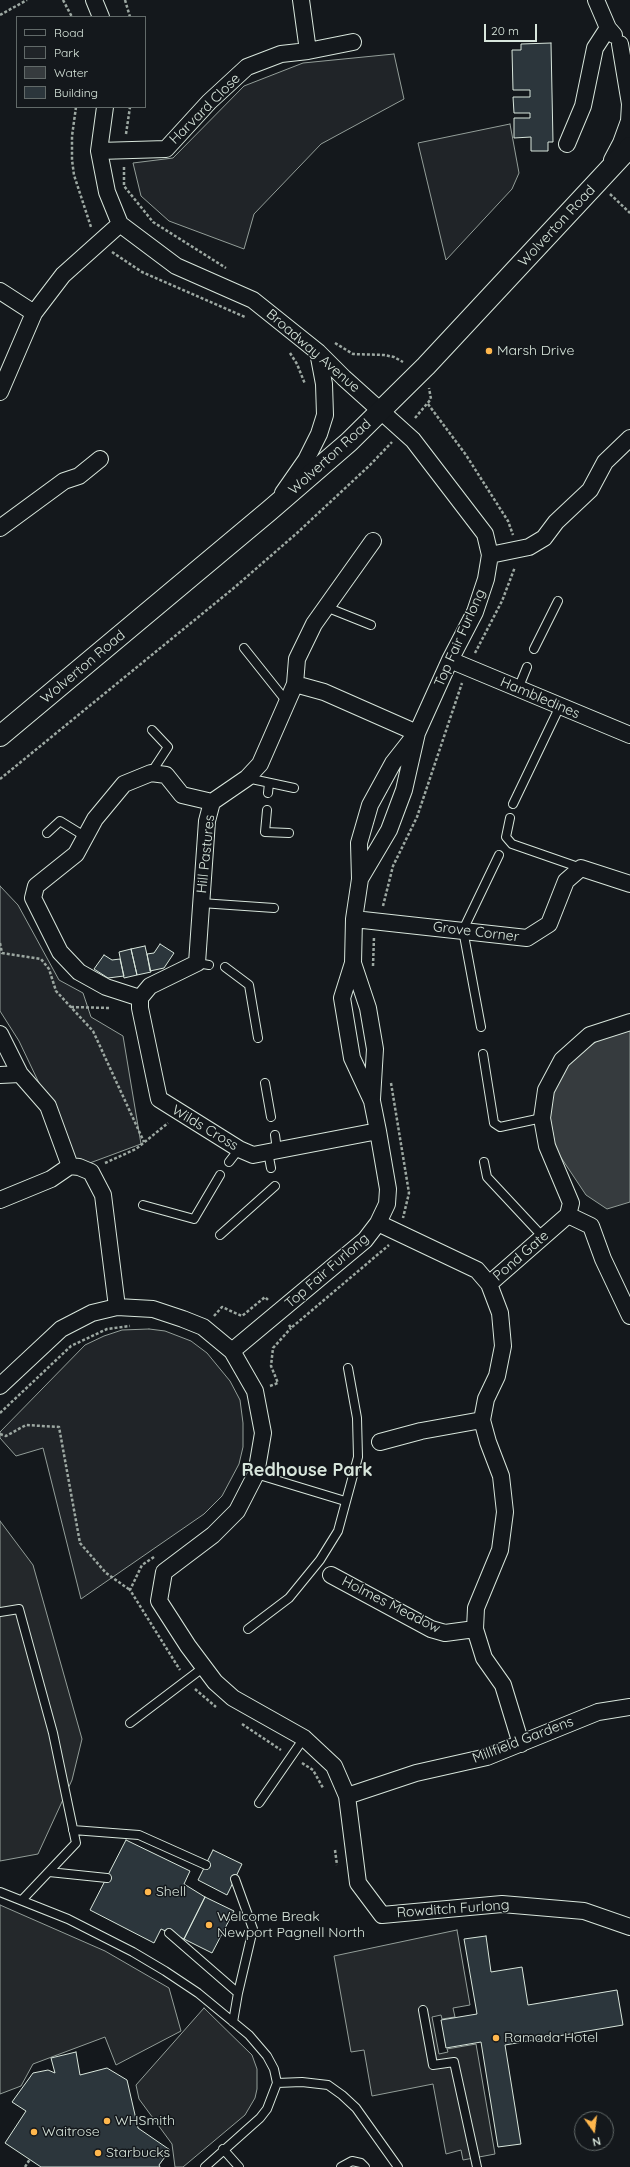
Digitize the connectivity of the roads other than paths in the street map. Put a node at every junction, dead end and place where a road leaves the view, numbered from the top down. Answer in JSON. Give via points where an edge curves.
{"nodes":[{"id":1,"x":94,"y":0,"type":"edge"},
{"id":2,"x":301,"y":0,"type":"edge"},
{"id":3,"x":596,"y":0,"type":"edge"},
{"id":4,"x":100,"y":16,"type":"edge"},
{"id":5,"x":608,"y":28,"type":"junction"},
{"id":6,"x":353,"y":42,"type":"dead end"},
{"id":7,"x":627,"y":48,"type":"edge"},
{"id":8,"x":308,"y":51,"type":"junction"},
{"id":9,"x":105,"y":108,"type":"edge"},
{"id":10,"x":567,"y":144,"type":"dead end"},
{"id":11,"x":630,"y":147,"type":"edge"},
{"id":12,"x":99,"y":151,"type":"junction"},
{"id":13,"x":600,"y":179,"type":"junction"},
{"id":14,"x":120,"y":224,"type":"junction"},
{"id":15,"x":0,"y":291,"type":"edge"},
{"id":16,"x":34,"y":313,"type":"junction"},
{"id":17,"x":318,"y":352,"type":"junction"},
{"id":18,"x":0,"y":392,"type":"edge"},
{"id":19,"x":380,"y":411,"type":"junction"},
{"id":20,"x":630,"y":438,"type":"edge"},
{"id":21,"x":100,"y":459,"type":"dead end"},
{"id":22,"x":269,"y":511,"type":"junction"},
{"id":23,"x":0,"y":528,"type":"edge"},
{"id":24,"x":373,"y":541,"type":"dead end"},
{"id":25,"x":490,"y":555,"type":"junction"},
{"id":26,"x":558,"y":601,"type":"dead end"},
{"id":27,"x":326,"y":607,"type":"junction"},
{"id":28,"x":371,"y":624,"type":"dead end"},
{"id":29,"x":244,"y":648,"type":"dead end"},
{"id":30,"x":534,"y":650,"type":"dead end"},
{"id":31,"x":450,"y":660,"type":"junction"},
{"id":32,"x":527,"y":667,"type":"dead end"},
{"id":33,"x":295,"y":684,"type":"junction"},
{"id":34,"x":518,"y":689,"type":"junction"},
{"id":35,"x":287,"y":702,"type":"junction"},
{"id":36,"x":560,"y":706,"type":"junction"},
{"id":37,"x":152,"y":730,"type":"dead end"},
{"id":38,"x":417,"y":733,"type":"junction"},
{"id":39,"x":630,"y":735,"type":"edge"},
{"id":40,"x":0,"y":736,"type":"edge"},
{"id":41,"x":152,"y":773,"type":"junction"},
{"id":42,"x":247,"y":778,"type":"junction"},
{"id":43,"x":269,"y":783,"type":"junction"},
{"id":44,"x":294,"y":788,"type":"dead end"},
{"id":45,"x":268,"y":793,"type":"dead end"},
{"id":46,"x":212,"y":802,"type":"junction"},
{"id":47,"x":513,"y":804,"type":"dead end"},
{"id":48,"x":267,"y":810,"type":"dead end"},
{"id":49,"x":510,"y":818,"type":"dead end"},
{"id":50,"x":47,"y":833,"type":"dead end"},
{"id":51,"x":289,"y":834,"type":"dead end"},
{"id":52,"x":86,"y":837,"type":"junction"},
{"id":53,"x":499,"y":855,"type":"dead end"},
{"id":54,"x":581,"y":868,"type":"junction"},
{"id":55,"x":360,"y":879,"type":"junction"},
{"id":56,"x":630,"y":884,"type":"edge"},
{"id":57,"x":201,"y":903,"type":"junction"},
{"id":58,"x":274,"y":908,"type":"dead end"},
{"id":59,"x":354,"y":919,"type":"junction"},
{"id":60,"x":464,"y":930,"type":"junction"},
{"id":61,"x":353,"y":963,"type":"junction"},
{"id":62,"x":225,"y":967,"type":"dead end"},
{"id":63,"x":140,"y":1003,"type":"junction"},
{"id":64,"x":630,"y":1022,"type":"edge"},
{"id":65,"x":481,"y":1027,"type":"dead end"},
{"id":66,"x":0,"y":1034,"type":"edge"},
{"id":67,"x":258,"y":1038,"type":"dead end"},
{"id":68,"x":482,"y":1054,"type":"dead end"},
{"id":69,"x":20,"y":1074,"type":"junction"},
{"id":70,"x":0,"y":1076,"type":"edge"},
{"id":71,"x":265,"y":1083,"type":"dead end"},
{"id":72,"x":372,"y":1101,"type":"junction"},
{"id":73,"x":271,"y":1117,"type":"dead end"},
{"id":74,"x":542,"y":1118,"type":"junction"},
{"id":75,"x":378,"y":1131,"type":"junction"},
{"id":76,"x":273,"y":1145,"type":"junction"},
{"id":77,"x":484,"y":1162,"type":"dead end"},
{"id":78,"x":70,"y":1166,"type":"junction"},
{"id":79,"x":271,"y":1168,"type":"dead end"},
{"id":80,"x":220,"y":1175,"type":"dead end"},
{"id":81,"x":275,"y":1186,"type":"dead end"},
{"id":82,"x":0,"y":1200,"type":"edge"},
{"id":83,"x":143,"y":1204,"type":"dead end"},
{"id":84,"x":569,"y":1209,"type":"junction"},
{"id":85,"x":378,"y":1223,"type":"junction"},
{"id":86,"x":220,"y":1235,"type":"dead end"},
{"id":87,"x":543,"y":1237,"type":"junction"},
{"id":88,"x":489,"y":1284,"type":"junction"},
{"id":89,"x":117,"y":1307,"type":"junction"},
{"id":90,"x":630,"y":1316,"type":"edge"},
{"id":91,"x":232,"y":1351,"type":"junction"},
{"id":92,"x":348,"y":1368,"type":"dead end"},
{"id":93,"x":0,"y":1386,"type":"edge"},
{"id":94,"x":482,"y":1420,"type":"junction"},
{"id":95,"x":380,"y":1442,"type":"dead end"},
{"id":96,"x":256,"y":1474,"type":"junction"},
{"id":97,"x":346,"y":1501,"type":"junction"},
{"id":98,"x":331,"y":1575,"type":"dead end"},
{"id":99,"x":0,"y":1612,"type":"edge"},
{"id":100,"x":248,"y":1629,"type":"dead end"},
{"id":101,"x":475,"y":1629,"type":"junction"},
{"id":102,"x":204,"y":1667,"type":"junction"},
{"id":103,"x":630,"y":1707,"type":"edge"},
{"id":104,"x":130,"y":1723,"type":"dead end"},
{"id":105,"x":304,"y":1738,"type":"junction"},
{"id":106,"x":521,"y":1744,"type":"junction"},
{"id":107,"x":348,"y":1796,"type":"junction"},
{"id":108,"x":259,"y":1802,"type":"dead end"},
{"id":109,"x":73,"y":1830,"type":"junction"},
{"id":110,"x":206,"y":1866,"type":"dead end"},
{"id":111,"x":49,"y":1872,"type":"junction"},
{"id":112,"x":106,"y":1878,"type":"dead end"},
{"id":113,"x":235,"y":1879,"type":"dead end"},
{"id":114,"x":0,"y":1892,"type":"edge"},
{"id":115,"x":22,"y":1900,"type":"junction"},
{"id":116,"x":630,"y":1927,"type":"edge"},
{"id":117,"x":169,"y":1933,"type":"dead end"},
{"id":118,"x":238,"y":1993,"type":"junction"},
{"id":119,"x":424,"y":2010,"type":"dead end"},
{"id":120,"x":233,"y":2022,"type":"junction"},
{"id":121,"x":277,"y":2083,"type":"junction"},
{"id":122,"x":224,"y":2149,"type":"junction"},
{"id":123,"x":205,"y":2167,"type":"edge"},
{"id":124,"x":239,"y":2167,"type":"edge"},
{"id":125,"x":341,"y":2167,"type":"edge"},
{"id":126,"x":365,"y":2167,"type":"edge"},
{"id":127,"x":398,"y":2167,"type":"edge"},
{"id":128,"x":477,"y":2167,"type":"edge"}],
"edges":[{"from":1,"to":4,"type":"street"},
{"from":2,"to":8,"type":"street"},
{"from":3,"to":5,"type":"street"},
{"from":5,"to":7,"type":"street"},
{"from":5,"to":10,"type":"street","via":[[595,48],[583,106]]},
{"from":6,"to":8,"type":"street","name":"Harvard Close"},
{"from":7,"to":13,"type":"street","via":[[629,121],[621,143]]},
{"from":8,"to":12,"type":"street","name":"Harvard Close","via":[[281,54],[247,67],[209,102],[166,149]]},
{"from":9,"to":12,"type":"street"},
{"from":11,"to":13,"type":"street","name":"Wolverton Road"},
{"from":12,"to":14,"type":"street","via":[[107,192]]},
{"from":13,"to":19,"type":"street","name":"Wolverton Road","via":[[426,366]]},
{"from":14,"to":16,"type":"street","via":[[64,275]]},
{"from":14,"to":17,"type":"street","name":"Broadway Avenue","via":[[176,266],[253,300]]},
{"from":15,"to":16,"type":"street"},
{"from":16,"to":18,"type":"street"},
{"from":17,"to":19,"type":"street","name":"Broadway Avenue"},
{"from":17,"to":22,"type":"street","via":[[324,384],[325,415],[306,460]]},
{"from":19,"to":22,"type":"street","name":"Wolverton Road","via":[[345,446]]},
{"from":19,"to":25,"type":"street","name":"Top Fair Furlong","via":[[413,440],[485,534]]},
{"from":20,"to":25,"type":"street","via":[[605,462],[590,490],[556,522],[544,538],[529,546]]},
{"from":21,"to":23,"type":"street","via":[[80,476],[64,481]]},
{"from":22,"to":40,"type":"street","name":"Wolverton Road"},
{"from":24,"to":27,"type":"street","name":"Hill Pastures"},
{"from":25,"to":31,"type":"street","name":"Top Fair Furlong","via":[[486,579],[475,612]]},
{"from":26,"to":30,"type":"lane"},
{"from":27,"to":28,"type":"lane"},
{"from":27,"to":33,"type":"street","name":"Hill Pastures","via":[[314,624],[297,659]]},
{"from":29,"to":35,"type":"lane"},
{"from":31,"to":34,"type":"street","name":"Hambledines"},
{"from":31,"to":38,"type":"street","name":"Top Fair Furlong"},
{"from":32,"to":34,"type":"lane"},
{"from":33,"to":35,"type":"street","name":"Hill Pastures"},
{"from":33,"to":38,"type":"street","via":[[324,692]]},
{"from":34,"to":36,"type":"street","name":"Hambledines"},
{"from":35,"to":42,"type":"street","name":"Hill Pastures","via":[[260,764]]},
{"from":36,"to":39,"type":"street","name":"Hambledines"},
{"from":36,"to":47,"type":"lane"},
{"from":37,"to":41,"type":"lane","via":[[168,747]]},
{"from":38,"to":55,"type":"street","name":"Top Fair Furlong","via":[[404,790],[391,824]]},
{"from":38,"to":55,"type":"street","name":"Top Fair Furlong","via":[[393,763],[370,805],[360,843]]},
{"from":41,"to":46,"type":"street","via":[[166,775],[182,795]]},
{"from":41,"to":52,"type":"street","via":[[124,784],[95,819]]},
{"from":42,"to":43,"type":"lane"},
{"from":42,"to":46,"type":"street","name":"Hill Pastures"},
{"from":43,"to":44,"type":"lane"},
{"from":43,"to":45,"type":"lane"},
{"from":46,"to":57,"type":"street","name":"Hill Pastures","via":[[207,821]]},
{"from":48,"to":51,"type":"lane","via":[[265,832]]},
{"from":49,"to":54,"type":"lane","via":[[506,837],[512,844]]},
{"from":50,"to":52,"type":"lane","via":[[60,821]]},
{"from":52,"to":63,"type":"street","via":[[76,854],[36,886],[33,898],[60,952],[79,972]]},
{"from":53,"to":60,"type":"lane"},
{"from":54,"to":56,"type":"street"},
{"from":54,"to":60,"type":"street","name":"Grove Corner","via":[[566,881],[549,924],[527,938]]},
{"from":55,"to":59,"type":"street","name":"Top Fair Furlong"},
{"from":57,"to":58,"type":"lane"},
{"from":57,"to":63,"type":"street","name":"Hill Pastures","via":[[203,964],[150,986]]},
{"from":59,"to":60,"type":"street","name":"Grove Corner"},
{"from":59,"to":61,"type":"street","name":"Top Fair Furlong"},
{"from":60,"to":65,"type":"lane"},
{"from":61,"to":72,"type":"street","name":"Top Fair Furlong","via":[[368,1008],[375,1049]]},
{"from":61,"to":72,"type":"street","name":"Top Fair Furlong","via":[[342,998],[352,1058]]},
{"from":62,"to":67,"type":"lane","via":[[249,985]]},
{"from":63,"to":76,"type":"street","name":"Wilds Cross","via":[[159,1099],[181,1113],[234,1156],[253,1155]]},
{"from":64,"to":74,"type":"street","via":[[590,1035],[562,1060],[546,1090]]},
{"from":66,"to":69,"type":"street"},
{"from":68,"to":74,"type":"lane","via":[[494,1123],[500,1127]]},
{"from":69,"to":70,"type":"street"},
{"from":69,"to":78,"type":"street","via":[[48,1106]]},
{"from":71,"to":73,"type":"lane"},
{"from":72,"to":75,"type":"street","name":"Top Fair Furlong"},
{"from":74,"to":84,"type":"street","via":[[547,1146]]},
{"from":75,"to":76,"type":"street","name":"Wilds Cross"},
{"from":75,"to":85,"type":"street","name":"Top Fair Furlong","via":[[388,1189],[387,1204]]},
{"from":76,"to":79,"type":"lane"},
{"from":77,"to":87,"type":"lane","via":[[487,1176]]},
{"from":78,"to":82,"type":"street","via":[[51,1179]]},
{"from":78,"to":89,"type":"street","via":[[91,1172],[103,1195]]},
{"from":80,"to":83,"type":"lane","via":[[194,1219]]},
{"from":81,"to":86,"type":"lane"},
{"from":84,"to":87,"type":"street","name":"Pond Gate"},
{"from":84,"to":90,"type":"street","via":[[590,1226]]},
{"from":85,"to":88,"type":"street","name":"Pond Gate","via":[[477,1270]]},
{"from":85,"to":91,"type":"street","name":"Top Fair Furlong","via":[[365,1240]]},
{"from":87,"to":88,"type":"street","name":"Pond Gate"},
{"from":88,"to":94,"type":"street","via":[[500,1313],[503,1346],[498,1376],[486,1400]]},
{"from":89,"to":91,"type":"street","name":"Rowditch Furlong","via":[[153,1309],[183,1318],[203,1327]]},
{"from":89,"to":93,"type":"street","name":"Rowditch Furlong","via":[[92,1313],[61,1329]]},
{"from":91,"to":96,"type":"street","name":"Rowditch Furlong","via":[[255,1391],[263,1433]]},
{"from":92,"to":97,"type":"lane","via":[[357,1418],[358,1458]]},
{"from":94,"to":95,"type":"street","via":[[421,1431]]},
{"from":94,"to":101,"type":"street","via":[[501,1476],[505,1512],[500,1550],[476,1608]]},
{"from":96,"to":97,"type":"lane"},
{"from":96,"to":102,"type":"street","name":"Rowditch Furlong","via":[[237,1511],[213,1535],[164,1572],[159,1602]]},
{"from":97,"to":100,"type":"lane","via":[[338,1531],[320,1560],[289,1598]]},
{"from":98,"to":101,"type":"street","name":"Holmes Meadow","via":[[431,1629],[445,1633]]},
{"from":99,"to":109,"type":"lane","via":[[19,1608],[53,1733]]},
{"from":101,"to":106,"type":"street","via":[[484,1658],[503,1685]]},
{"from":102,"to":104,"type":"lane"},
{"from":102,"to":105,"type":"street","name":"Rowditch Furlong","via":[[215,1682],[233,1698]]},
{"from":103,"to":106,"type":"street","name":"Millfield Gardens","via":[[598,1712]]},
{"from":105,"to":107,"type":"street","name":"Rowditch Furlong","via":[[334,1766]]},
{"from":105,"to":108,"type":"lane"},
{"from":106,"to":107,"type":"street","name":"Millfield Gardens","via":[[488,1757],[416,1773]]},
{"from":107,"to":116,"type":"street","name":"Rowditch Furlong","via":[[358,1883],[382,1915],[502,1904],[584,1911]]},
{"from":109,"to":110,"type":"lane","via":[[139,1835]]},
{"from":109,"to":111,"type":"lane","via":[[76,1843]]},
{"from":111,"to":112,"type":"lane"},
{"from":111,"to":115,"type":"lane"},
{"from":113,"to":118,"type":"lane","via":[[253,1929]]},
{"from":114,"to":115,"type":"lane"},
{"from":115,"to":120,"type":"lane","via":[[68,1919],[133,1952],[198,1993]]},
{"from":117,"to":118,"type":"lane"},
{"from":118,"to":120,"type":"lane"},
{"from":119,"to":128,"type":"lane","via":[[434,2065],[454,2062]]},
{"from":120,"to":121,"type":"lane","via":[[249,2035],[267,2056],[274,2069]]},
{"from":121,"to":122,"type":"lane","via":[[272,2099],[260,2118]]},
{"from":121,"to":127,"type":"lane","via":[[328,2085],[342,2094],[356,2108]]},
{"from":122,"to":123,"type":"lane"},
{"from":122,"to":124,"type":"lane"},
{"from":125,"to":126,"type":"lane","via":[[352,2161],[361,2162]]}]}
